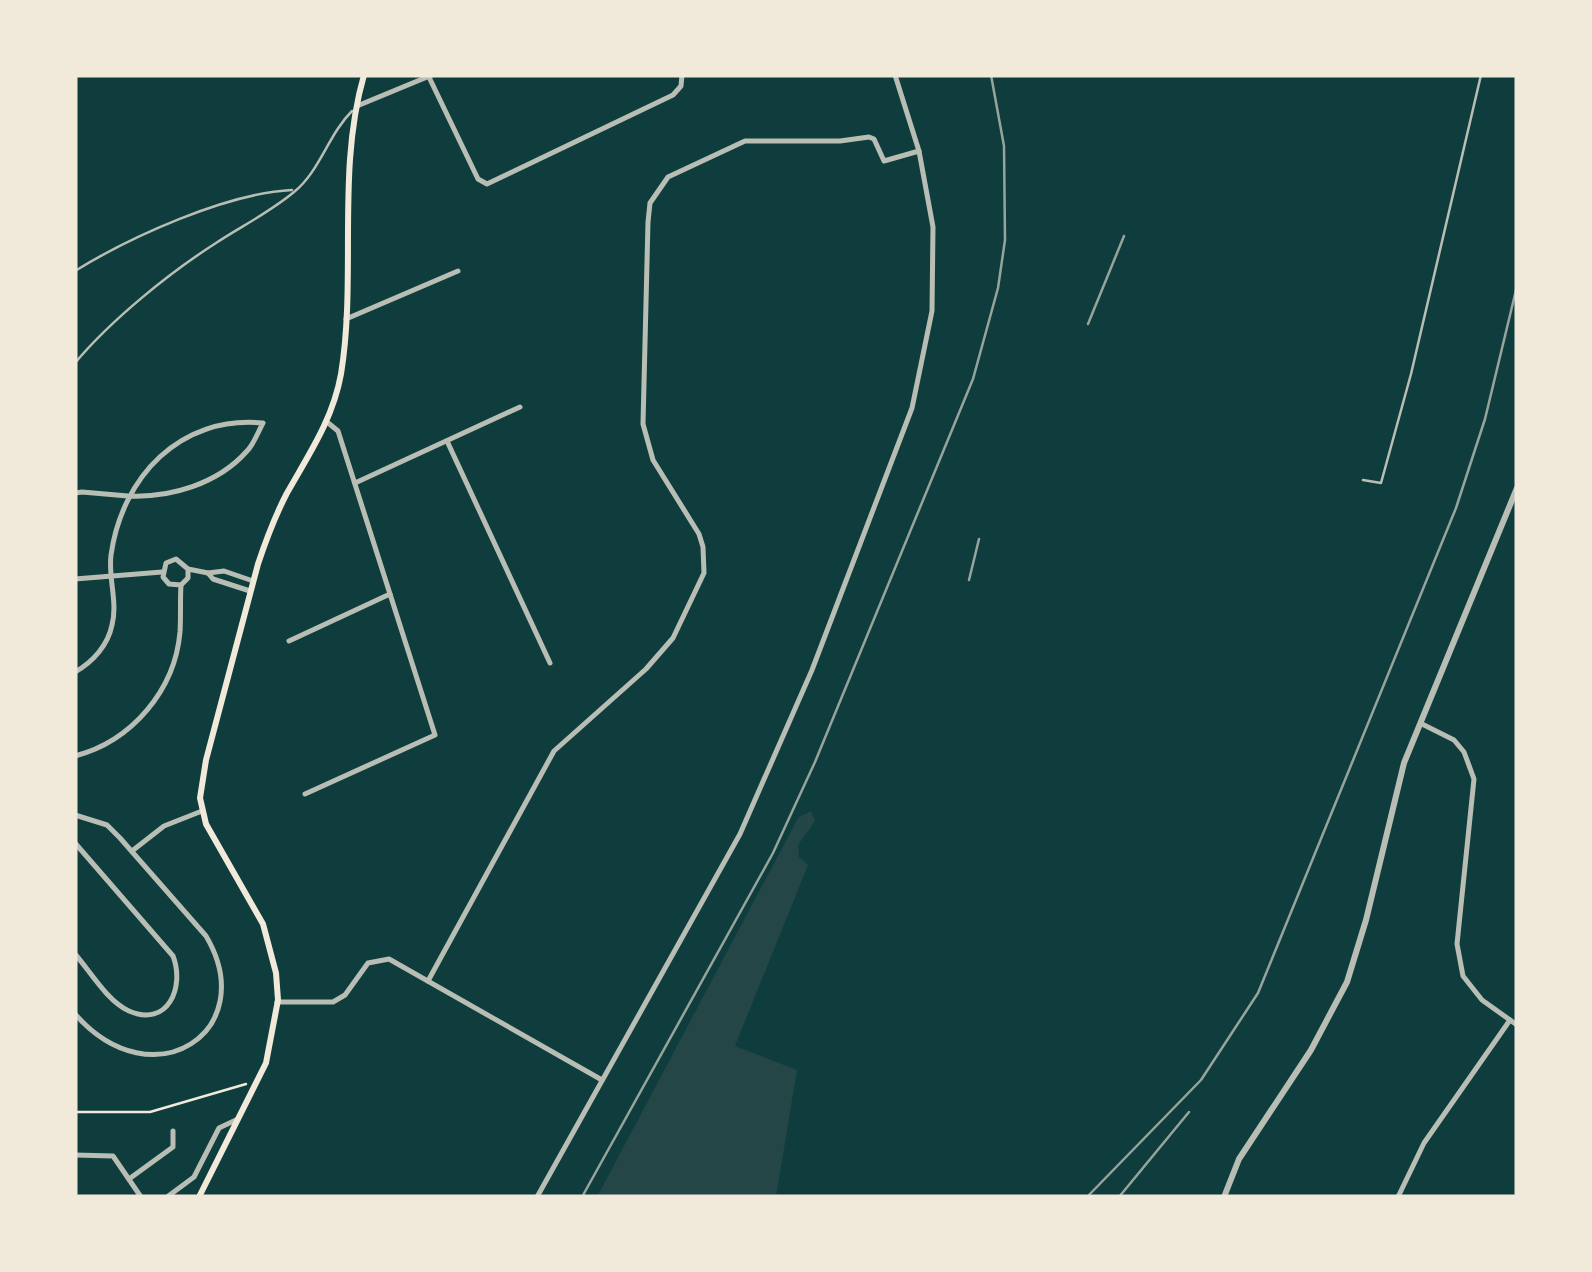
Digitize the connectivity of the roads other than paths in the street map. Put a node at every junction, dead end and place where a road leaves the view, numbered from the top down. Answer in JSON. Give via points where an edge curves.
{"nodes":[{"id":1,"x":364,"y":75,"type":"edge"},
{"id":2,"x":682,"y":75,"type":"edge"},
{"id":3,"x":895,"y":75,"type":"edge"},
{"id":4,"x":1482,"y":75,"type":"edge"},
{"id":5,"x":430,"y":76,"type":"edge"},
{"id":6,"x":356,"y":106,"type":"junction"},
{"id":7,"x":919,"y":151,"type":"junction"},
{"id":8,"x":296,"y":190,"type":"junction"},
{"id":9,"x":458,"y":270,"type":"dead end"},
{"id":10,"x":75,"y":271,"type":"edge"},
{"id":11,"x":346,"y":319,"type":"junction"},
{"id":12,"x":75,"y":363,"type":"edge"},
{"id":13,"x":520,"y":407,"type":"dead end"},
{"id":14,"x":327,"y":422,"type":"junction"},
{"id":15,"x":447,"y":441,"type":"junction"},
{"id":16,"x":1363,"y":480,"type":"dead end"},
{"id":17,"x":355,"y":483,"type":"junction"},
{"id":18,"x":1517,"y":488,"type":"edge"},
{"id":19,"x":75,"y":493,"type":"edge"},
{"id":20,"x":128,"y":496,"type":"junction"},
{"id":21,"x":188,"y":569,"type":"junction"},
{"id":22,"x":162,"y":572,"type":"junction"},
{"id":23,"x":208,"y":573,"type":"junction"},
{"id":24,"x":111,"y":574,"type":"junction"},
{"id":25,"x":75,"y":579,"type":"edge"},
{"id":26,"x":253,"y":581,"type":"junction"},
{"id":27,"x":181,"y":585,"type":"junction"},
{"id":28,"x":250,"y":591,"type":"junction"},
{"id":29,"x":390,"y":594,"type":"junction"},
{"id":30,"x":288,"y":641,"type":"dead end"},
{"id":31,"x":550,"y":662,"type":"dead end"},
{"id":32,"x":75,"y":672,"type":"edge"},
{"id":33,"x":1422,"y":724,"type":"junction"},
{"id":34,"x":75,"y":756,"type":"edge"},
{"id":35,"x":305,"y":794,"type":"dead end"},
{"id":36,"x":202,"y":811,"type":"junction"},
{"id":37,"x":75,"y":815,"type":"edge"},
{"id":38,"x":84,"y":818,"type":"junction"},
{"id":39,"x":75,"y":827,"type":"edge"},
{"id":40,"x":75,"y":843,"type":"edge"},
{"id":41,"x":132,"y":851,"type":"junction"},
{"id":42,"x":75,"y":954,"type":"edge"},
{"id":43,"x":428,"y":981,"type":"junction"},
{"id":44,"x":277,"y":1002,"type":"junction"},
{"id":45,"x":75,"y":1014,"type":"edge"},
{"id":46,"x":1510,"y":1020,"type":"junction"},
{"id":47,"x":1517,"y":1024,"type":"edge"},
{"id":48,"x":602,"y":1080,"type":"junction"},
{"id":49,"x":240,"y":1118,"type":"junction"},
{"id":50,"x":174,"y":1131,"type":"dead end"},
{"id":51,"x":75,"y":1155,"type":"edge"},
{"id":52,"x":129,"y":1179,"type":"junction"},
{"id":53,"x":141,"y":1197,"type":"edge"},
{"id":54,"x":167,"y":1197,"type":"edge"},
{"id":55,"x":199,"y":1197,"type":"edge"},
{"id":56,"x":537,"y":1197,"type":"edge"},
{"id":57,"x":1224,"y":1197,"type":"edge"},
{"id":58,"x":1398,"y":1197,"type":"edge"}],
"edges":[{"from":1,"to":6,"type":"main road"},
{"from":2,"to":5,"type":"street","via":[[673,95],[487,184],[478,179]]},
{"from":3,"to":7,"type":"street"},
{"from":4,"to":16,"type":"lane","via":[[1381,483]]},
{"from":5,"to":6,"type":"street"},
{"from":6,"to":8,"type":"lane"},
{"from":6,"to":11,"type":"main road"},
{"from":7,"to":43,"type":"street","via":[[884,161],[869,137],[745,141],[659,186],[648,222],[643,424],[653,460],[699,534],[704,574],[660,655],[554,751]]},
{"from":7,"to":48,"type":"street","via":[[934,266],[912,408],[814,667],[740,834]]},
{"from":8,"to":10,"type":"lane","via":[[269,191],[205,212]]},
{"from":8,"to":12,"type":"lane","via":[[163,283]]},
{"from":9,"to":11,"type":"street"},
{"from":11,"to":14,"type":"main road"},
{"from":13,"to":15,"type":"street"},
{"from":14,"to":17,"type":"street","via":[[338,431]]},
{"from":14,"to":26,"type":"main road","via":[[278,513]]},
{"from":15,"to":17,"type":"street"},
{"from":15,"to":31,"type":"street"},
{"from":17,"to":29,"type":"street"},
{"from":18,"to":33,"type":"street"},
{"from":19,"to":20,"type":"street"},
{"from":20,"to":20,"type":"street","via":[[161,453],[183,438],[228,423],[263,423],[248,451],[188,490]]},
{"from":20,"to":24,"type":"street"},
{"from":21,"to":22,"type":"street","via":[[176,559]]},
{"from":21,"to":23,"type":"street"},
{"from":21,"to":27,"type":"street"},
{"from":22,"to":24,"type":"street"},
{"from":22,"to":27,"type":"street","via":[[169,584]]},
{"from":23,"to":26,"type":"street"},
{"from":23,"to":28,"type":"street"},
{"from":24,"to":25,"type":"street"},
{"from":24,"to":32,"type":"street","via":[[112,625],[97,655]]},
{"from":26,"to":28,"type":"main road"},
{"from":27,"to":34,"type":"street","via":[[180,633],[161,693],[122,733]]},
{"from":28,"to":36,"type":"main road","via":[[206,760]]},
{"from":29,"to":30,"type":"street"},
{"from":29,"to":35,"type":"street","via":[[435,735]]},
{"from":33,"to":46,"type":"street","via":[[1454,740],[1471,768],[1458,960],[1472,991]]},
{"from":33,"to":57,"type":"street","via":[[1404,763],[1346,982],[1311,1050],[1239,1159]]},
{"from":36,"to":41,"type":"street","via":[[164,826]]},
{"from":36,"to":44,"type":"main road","via":[[263,924]]},
{"from":37,"to":38,"type":"street"},
{"from":38,"to":39,"type":"street"},
{"from":38,"to":41,"type":"street","via":[[106,825]]},
{"from":40,"to":42,"type":"street","via":[[173,956],[178,987],[158,1011],[130,1011]]},
{"from":41,"to":45,"type":"street","via":[[214,949],[222,978],[218,1005],[195,1042],[153,1056],[97,1038]]},
{"from":43,"to":44,"type":"street","via":[[382,959],[368,963],[334,1002]]},
{"from":43,"to":48,"type":"street"},
{"from":44,"to":49,"type":"main road","via":[[266,1064]]},
{"from":46,"to":47,"type":"street"},
{"from":46,"to":58,"type":"street","via":[[1424,1144]]},
{"from":48,"to":56,"type":"street"},
{"from":49,"to":54,"type":"street","via":[[219,1128],[194,1178]]},
{"from":49,"to":55,"type":"main road"},
{"from":50,"to":52,"type":"street","via":[[173,1147]]},
{"from":51,"to":52,"type":"street","via":[[113,1156]]},
{"from":52,"to":53,"type":"street"}]}
